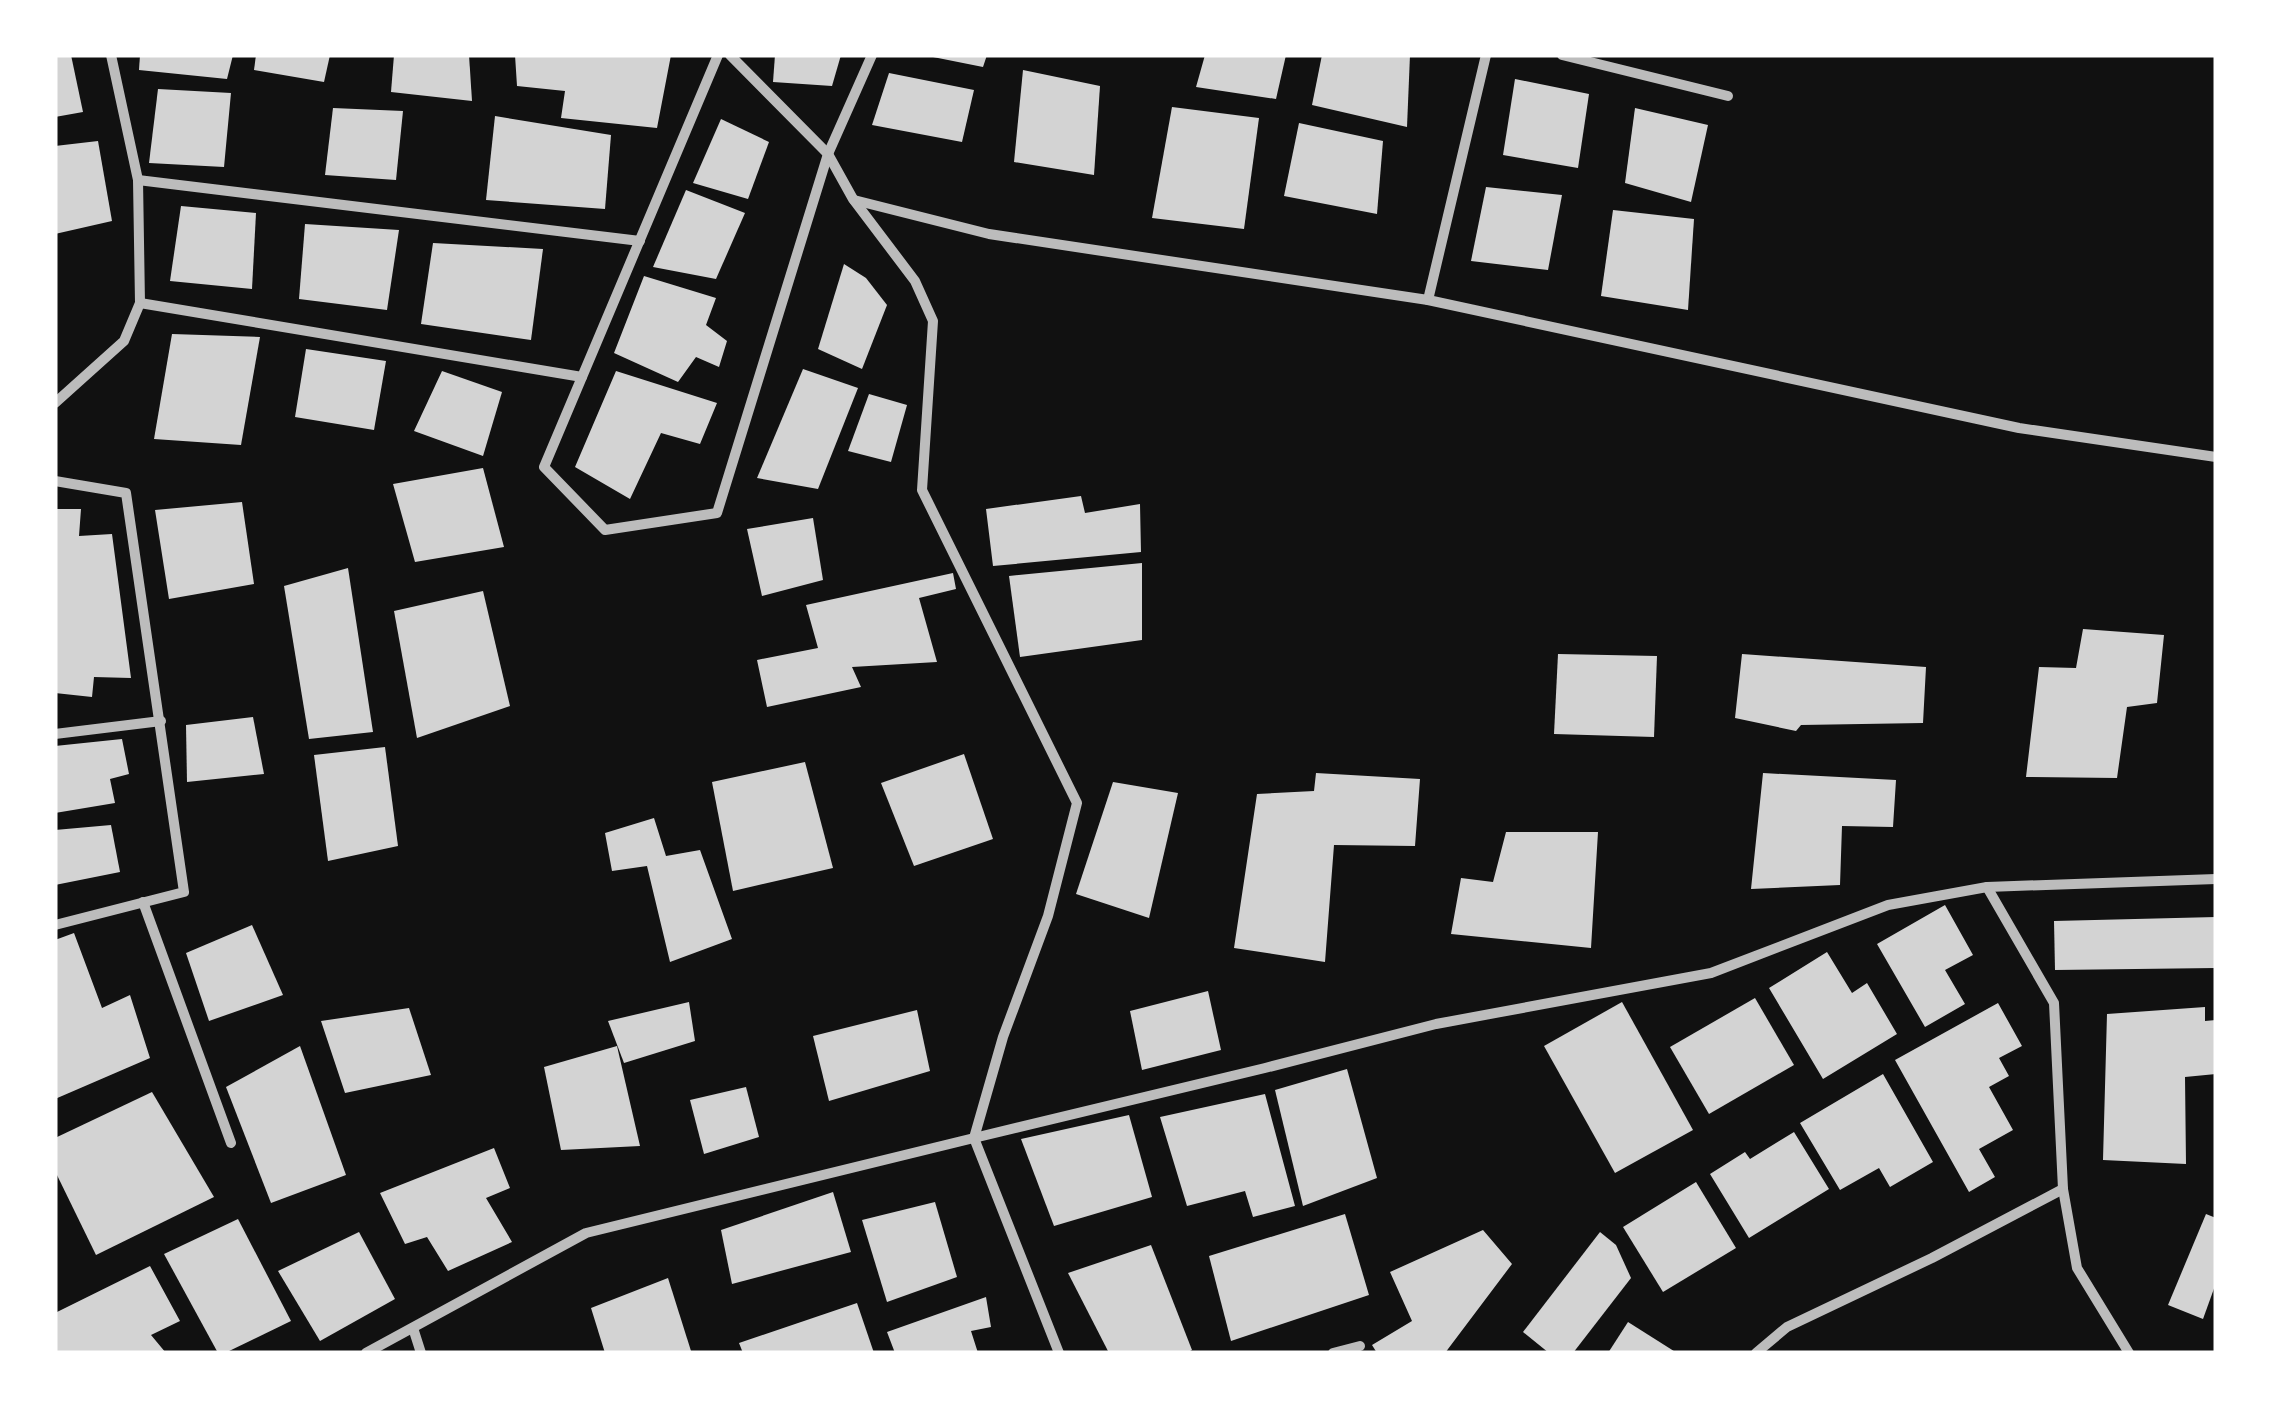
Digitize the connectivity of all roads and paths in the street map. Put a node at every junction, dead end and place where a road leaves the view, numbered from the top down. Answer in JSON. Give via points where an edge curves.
{"nodes":[{"id":1,"x":111,"y":55,"type":"edge"},
{"id":2,"x":718,"y":55,"type":"edge"},
{"id":3,"x":730,"y":55,"type":"edge"},
{"id":4,"x":872,"y":55,"type":"edge"},
{"id":5,"x":1486,"y":55,"type":"edge"},
{"id":6,"x":1562,"y":55,"type":"edge"},
{"id":7,"x":1728,"y":96,"type":"dead end"},
{"id":8,"x":828,"y":154,"type":"junction"},
{"id":9,"x":138,"y":180,"type":"junction"},
{"id":10,"x":853,"y":200,"type":"junction"},
{"id":11,"x":640,"y":241,"type":"junction"},
{"id":12,"x":1428,"y":300,"type":"junction"},
{"id":13,"x":140,"y":302,"type":"junction"},
{"id":14,"x":582,"y":376,"type":"junction"},
{"id":15,"x":55,"y":404,"type":"edge"},
{"id":16,"x":2216,"y":457,"type":"edge"},
{"id":17,"x":55,"y":481,"type":"edge"},
{"id":18,"x":160,"y":721,"type":"junction"},
{"id":19,"x":55,"y":734,"type":"edge"},
{"id":20,"x":2216,"y":879,"type":"edge"},
{"id":21,"x":1987,"y":887,"type":"junction"},
{"id":22,"x":143,"y":902,"type":"junction"},
{"id":23,"x":55,"y":925,"type":"edge"},
{"id":24,"x":974,"y":1138,"type":"junction"},
{"id":25,"x":231,"y":1143,"type":"dead end"},
{"id":26,"x":2063,"y":1189,"type":"junction"},
{"id":27,"x":412,"y":1328,"type":"junction"},
{"id":28,"x":1360,"y":1346,"type":"dead end"},
{"id":29,"x":366,"y":1353,"type":"edge"},
{"id":30,"x":421,"y":1353,"type":"edge"},
{"id":31,"x":1059,"y":1353,"type":"edge"},
{"id":32,"x":1333,"y":1353,"type":"edge"},
{"id":33,"x":1756,"y":1353,"type":"edge"},
{"id":34,"x":2128,"y":1353,"type":"edge"}],
"edges":[{"from":1,"to":9,"type":"street"},
{"from":2,"to":11,"type":"street"},
{"from":3,"to":8,"type":"street"},
{"from":4,"to":8,"type":"street"},
{"from":5,"to":12,"type":"street"},
{"from":6,"to":7,"type":"street"},
{"from":8,"to":10,"type":"street"},
{"from":8,"to":14,"type":"street","via":[[716,513],[606,530],[544,468]]},
{"from":9,"to":11,"type":"street"},
{"from":9,"to":13,"type":"street"},
{"from":10,"to":12,"type":"street","via":[[989,234]]},
{"from":10,"to":24,"type":"street","via":[[915,281],[933,321],[922,490],[1076,803],[1048,916]]},
{"from":11,"to":14,"type":"street"},
{"from":12,"to":16,"type":"street","via":[[2019,428]]},
{"from":13,"to":14,"type":"street"},
{"from":13,"to":15,"type":"street","via":[[124,341]]},
{"from":17,"to":18,"type":"street","via":[[126,493]]},
{"from":18,"to":19,"type":"street"},
{"from":18,"to":22,"type":"street","via":[[184,892]]},
{"from":20,"to":21,"type":"street"},
{"from":21,"to":24,"type":"street","via":[[1888,905],[1711,973],[1436,1024]]},
{"from":21,"to":26,"type":"street","via":[[2054,1003]]},
{"from":22,"to":23,"type":"street"},
{"from":22,"to":25,"type":"street"},
{"from":24,"to":27,"type":"street","via":[[586,1233]]},
{"from":24,"to":31,"type":"street"},
{"from":26,"to":33,"type":"street","via":[[1786,1327]]},
{"from":26,"to":34,"type":"street","via":[[2077,1268]]},
{"from":27,"to":29,"type":"street"},
{"from":27,"to":30,"type":"street"},
{"from":28,"to":32,"type":"street"}]}
